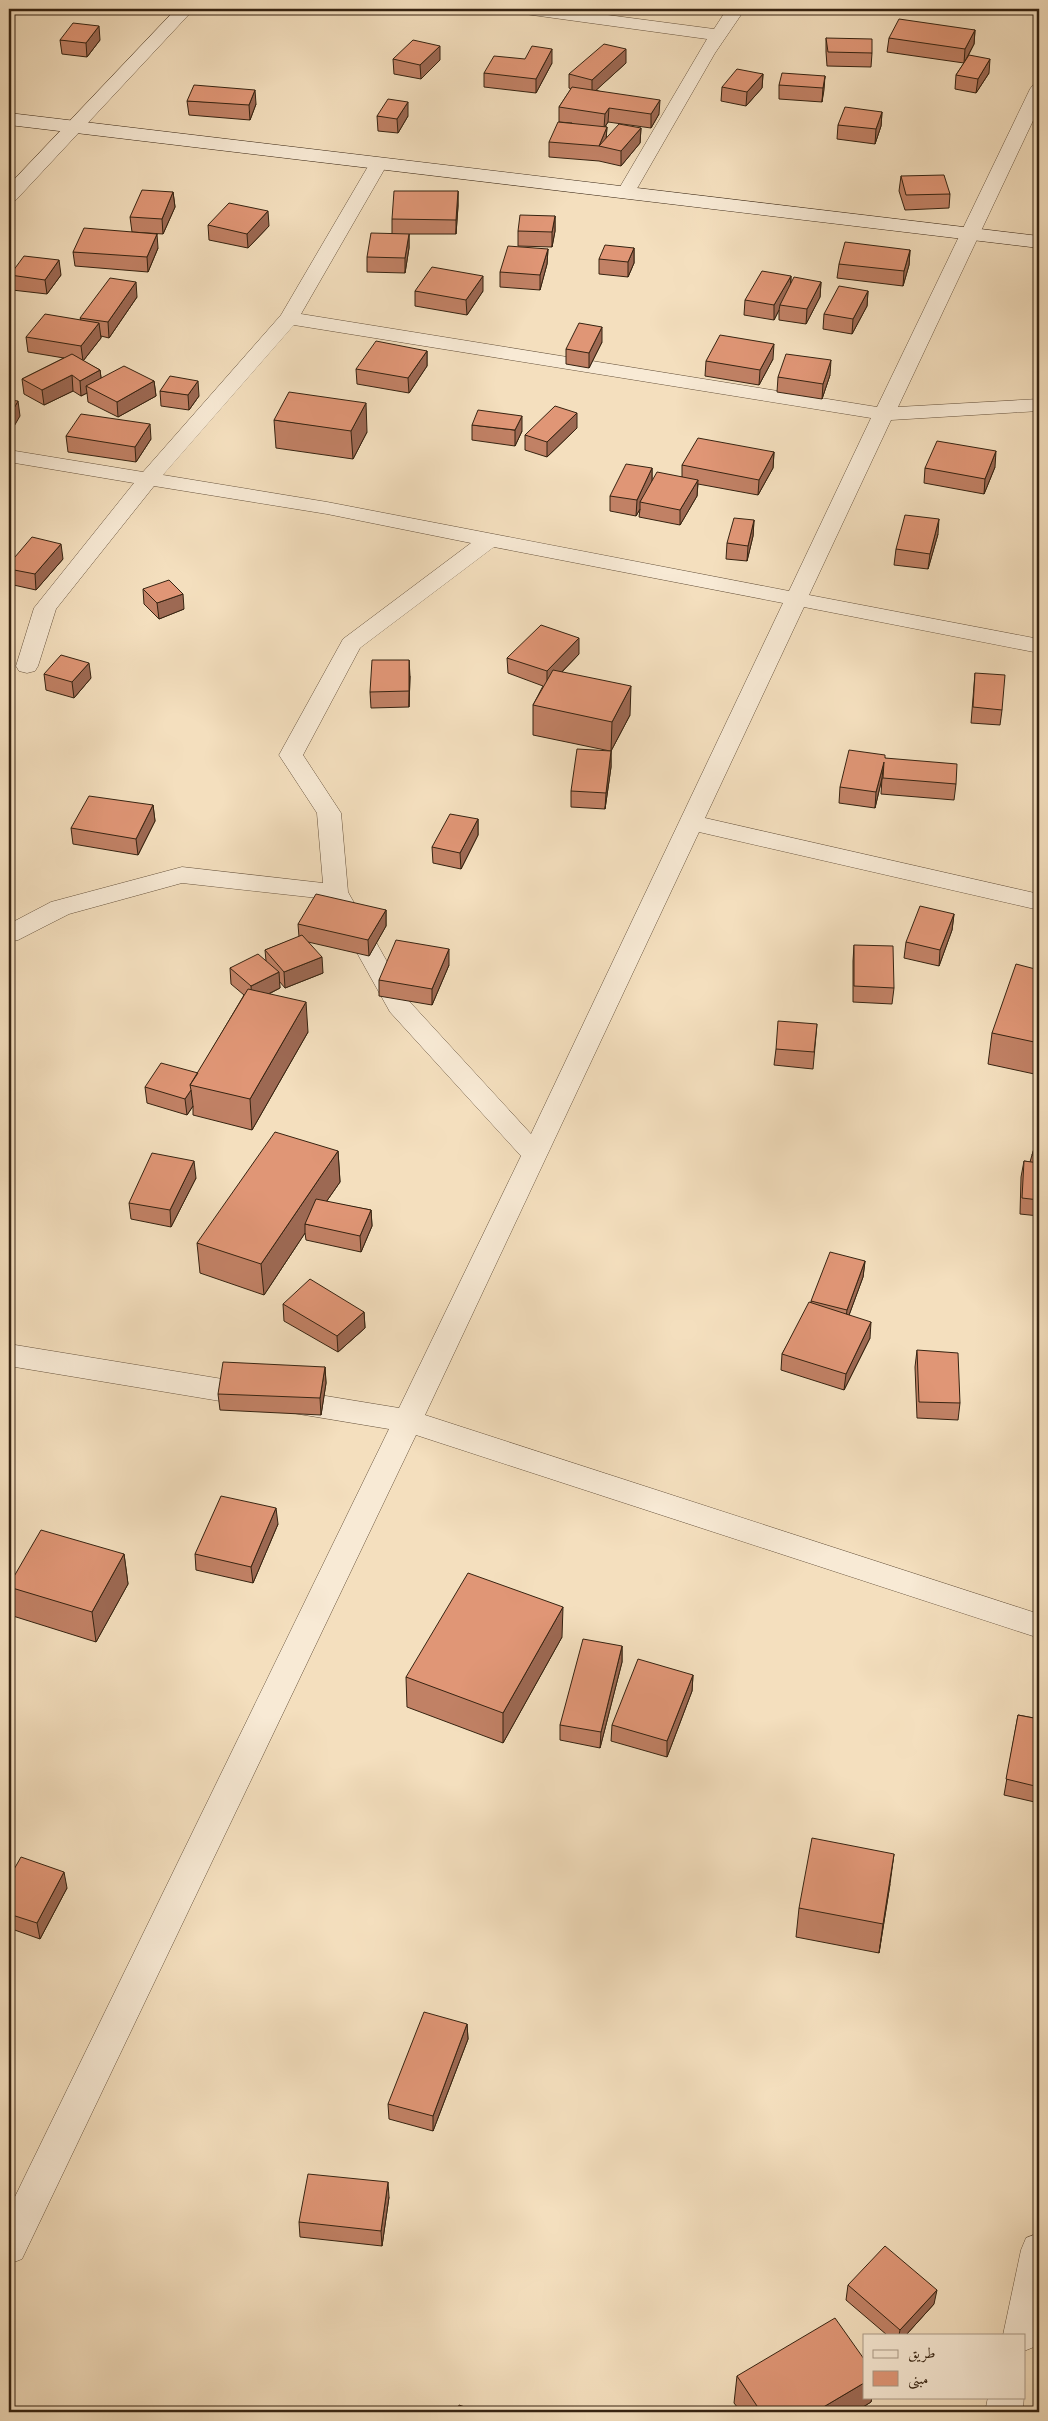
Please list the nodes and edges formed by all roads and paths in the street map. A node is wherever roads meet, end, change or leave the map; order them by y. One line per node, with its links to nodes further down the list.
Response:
1 (185, 9): 7 (street)
2 (525, 9): 4 (street)
3 (736, 9): 4 (street)
4 (719, 35): 9 (street)
5 (1039, 89): 11 (street)
6 (9, 118): 7 (street)
7 (75, 126): 8 (street); 10 (street)
8 (378, 163): 9 (street); 13 (street)
9 (626, 192): 11 (street)
10 (9, 196)
11 (970, 234): 12 (street); 15 (street)
12 (1039, 242)
13 (289, 318): 15 (street); 17 (street)
14 (1039, 406): 15 (street)
15 (883, 414): 19 (street)
16 (9, 456): 17 (street)
17 (148, 479): 18 (street); 21 (street)
18 (490, 539): 19 (street); 23 (street)
19 (796, 598): 20 (street); 22 (street)
20 (1039, 646)
21 (27, 666)
22 (690, 822): 24 (street); 26 (street)
23 (336, 892): 25 (street); 26 (street)
24 (1039, 902)
25 (9, 934)
26 (535, 1155): 28 (street)
27 (9, 1355): 28 (street)
28 (409, 1421): 29 (street); 30 (street)
29 (1039, 1626)
30 (9, 2247)
31 (1039, 2250): 32 (street)
32 (1021, 2334)
33 (1007, 2398): 34 (street)
34 (1004, 2412)

